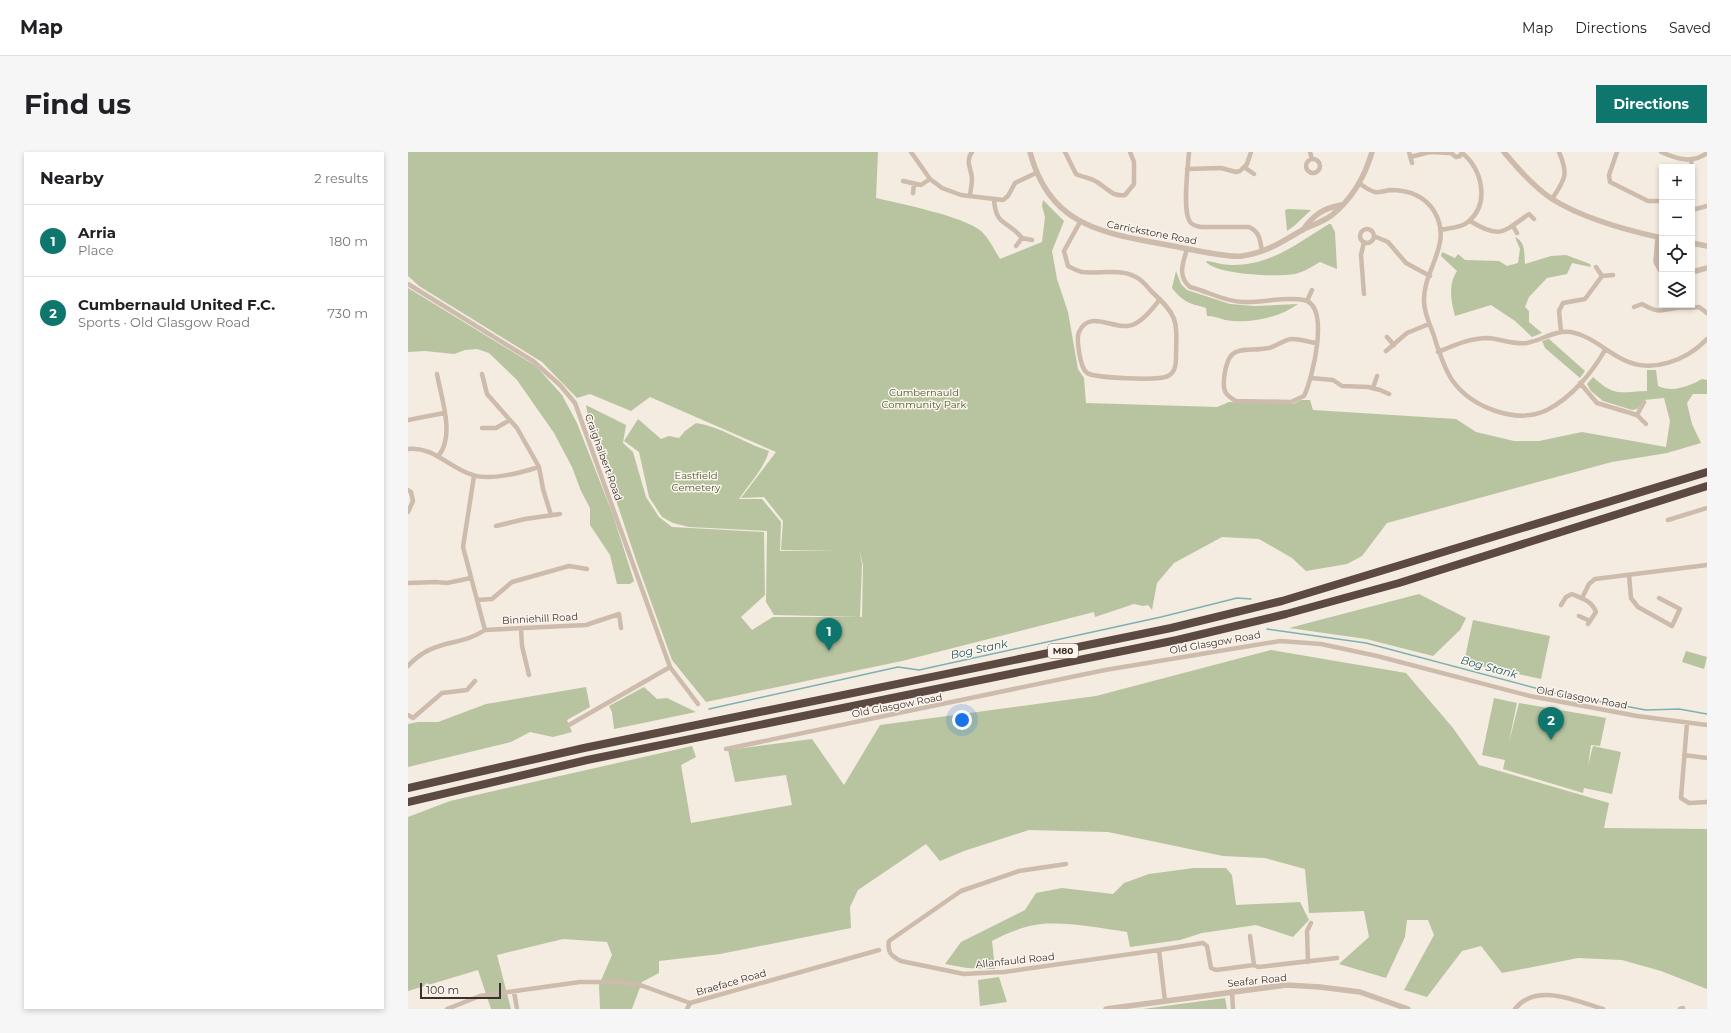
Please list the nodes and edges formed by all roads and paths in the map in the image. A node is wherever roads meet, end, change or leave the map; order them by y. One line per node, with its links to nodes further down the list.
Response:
1 (911, 152): 26 (street)
2 (972, 152): 31 (street)
3 (1030, 152): 24 (street, Carrickstone Road)
4 (1065, 152): 5 (street)
5 (1130, 152)
6 (1189, 152): 23 (street)
7 (1251, 152): 22 (street)
8 (1310, 152): 18 (street)
9 (1372, 152): 28 (street, Carrickstone Road)
10 (1450, 152): 15 (street); 17 (street)
11 (1504, 152): 32 (street)
12 (1560, 152): 32 (street)
13 (1617, 152): 34 (street)
14 (1661, 152): 19 (street)
15 (1462, 153): 39 (street)
16 (1707, 153): 19 (street)
17 (1409, 154): 20 (street)
18 (1312, 159)
19 (1691, 160): 21 (street)
20 (1412, 163)
21 (1692, 164)
22 (1244, 167): 23 (street); 25 (street)
23 (1187, 169): 55 (street)
24 (1036, 173): 33 (street); 40 (street, Carrickstone Road)
25 (1254, 174)
26 (930, 179): 29 (street); 31 (street)
27 (903, 181): 29 (street)
28 (1359, 183): 35 (street, Carrickstone Road); 43 (street)
29 (914, 184): 30 (street)
30 (912, 193)
31 (970, 195): 33 (street)
32 (1552, 199): 46 (street)
33 (994, 200): 47 (street)
34 (1659, 201)
35 (1341, 205): 42 (street, Carrickstone Road); 42 (street, Carrickstone Road)
36 (1707, 206): 37 (street)
37 (1695, 209)
38 (1534, 219): 41 (street)
39 (1470, 221): 41 (street); 43 (street)
40 (1080, 222): 54 (street, Carrickstone Road); 66 (street)
41 (1513, 226): 44 (street)
42 (1304, 230): 55 (street, Carrickstone Road)
43 (1440, 230): 61 (street)
44 (1517, 234)
45 (1374, 236): 49 (street); 49 (street); 61 (street)
46 (1659, 237)
47 (1022, 238): 48 (street); 52 (street)
48 (1032, 240)
49 (1364, 242): 65 (street)
50 (1659, 243): 57 (street)
51 (1695, 244): 53 (street)
52 (1016, 246)
53 (1707, 246)
54 (1187, 249): 55 (street, Carrickstone Road); 67 (street)
55 (1262, 251)
56 (1596, 267): 62 (street)
57 (1659, 268)
58 (1707, 268): 59 (street)
59 (1695, 271)
60 (1613, 275): 62 (street)
61 (1430, 276): 70 (street)
62 (1602, 276): 71 (street)
63 (408, 284): 120 (street, Craighalbert Road)
64 (1312, 290): 67 (street)
65 (1364, 294)
66 (1160, 299): 66 (street)
67 (1307, 301): 73 (street)
68 (1634, 306): 69 (street)
69 (1707, 313)
70 (1429, 324): 75 (street); 78 (street)
71 (1561, 332): 76 (street); 78 (street)
72 (1387, 337): 75 (street)
73 (1317, 343): 82 (street); 82 (street)
74 (1706, 343): 76 (street)
75 (1394, 344): 77 (street)
76 (1605, 350): 83 (street)
77 (1386, 351)
78 (1438, 352): 83 (street)
79 (437, 374): 87 (street)
80 (482, 374): 90 (street)
81 (1377, 376): 84 (street)
82 (1311, 378): 84 (street)
83 (1580, 383): 88 (street)
84 (1373, 388): 85 (street)
85 (1389, 394)
86 (1644, 402): 88 (street)
87 (444, 412): 89 (street); 94 (street)
88 (1637, 414): 91 (street)
89 (408, 420)
90 (510, 420): 92 (street); 95 (street)
91 (1646, 424)
92 (482, 428)
93 (408, 449): 94 (street)
94 (439, 455): 97 (street)
95 (539, 467): 97 (street); 103 (street)
96 (1707, 472): 131 (highway, M80)
97 (474, 476): 109 (street)
98 (1707, 486): 132 (highway, M80)
99 (408, 490): 101 (street)
100 (1707, 508): 104 (street)
101 (408, 512)
102 (560, 514): 103 (street)
103 (551, 515): 105 (street)
104 (1668, 520)
105 (496, 526)
106 (1707, 565): 108 (street)
107 (587, 569): 113 (street)
108 (1629, 575): 111 (street); 112 (street)
109 (471, 578): 110 (street); 113 (street)
110 (408, 583)
111 (1582, 598): 114 (street); 115 (street)
112 (1659, 598)
113 (477, 600): 118 (street)
114 (1561, 605)
115 (1579, 616)
116 (520, 628): 117 (street, Binniehill Road); 118 (street, Binniehill Road); 121 (street)
117 (621, 628)
118 (485, 630): 119 (street, Binniehill Road)
119 (408, 666)
120 (670, 667): 123 (street, Craighalbert Road); 126 (street)
121 (529, 675)
122 (475, 682): 124 (street)
123 (698, 704)
124 (408, 715)
125 (1686, 723): 127 (street, Old Glasgow Road); 128 (street, Old Glasgow Road); 129 (street)
126 (569, 724)
127 (1707, 725)
128 (726, 749)
129 (1684, 755): 130 (street); 133 (street)
130 (1707, 758)
131 (408, 788)
132 (408, 802)
133 (1707, 802)
134 (1066, 864): 138 (street, Allanfauld Road)
135 (1311, 923): 140 (street)
136 (1250, 936): 141 (street)
137 (879, 950): 145 (street, Braeface Road)
138 (1159, 950): 141 (street); 144 (street)
139 (1337, 958): 140 (street)
140 (1308, 962): 141 (street)
141 (1254, 965)
142 (1232, 991): 144 (street, Seafar Road); 150 (street); 151 (street, Seafar Road)
143 (514, 992): 145 (street, Braeface Road); 146 (street, Braeface Road); 147 (street)
144 (1165, 1001): 149 (street, Seafar Road)
145 (690, 1003): 148 (street)
146 (447, 1009)
147 (517, 1009)
148 (687, 1009)
149 (1106, 1009)
150 (1233, 1009)
151 (1408, 1009)
152 (1515, 1009): 153 (street)
153 (1603, 1009)

